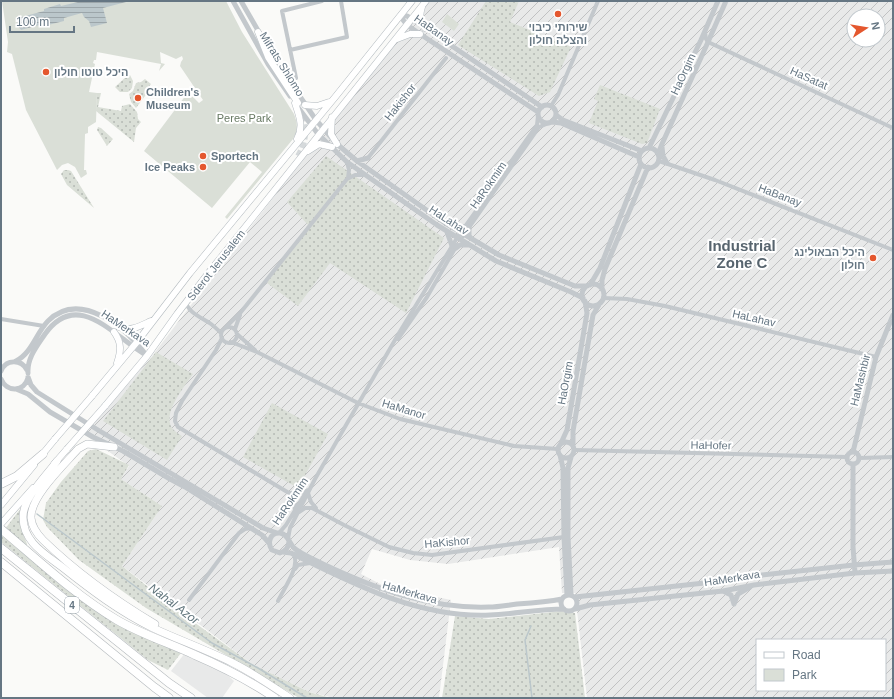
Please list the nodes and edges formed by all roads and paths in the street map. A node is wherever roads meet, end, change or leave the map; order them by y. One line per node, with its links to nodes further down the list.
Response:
1 (233, 1): 25 (street, Mifrats Shlomo)
2 (241, 1): 15 (street, Mifrats Shlomo)
3 (322, 1): 19 (street)
4 (341, 1): 19 (street)
5 (412, 1): 10 (main road, Sderot Jerusalem)
6 (598, 1): 27 (street)
7 (718, 1): 14 (street, HaOrgim)
8 (726, 1): 17 (street, HaOrgim)
9 (424, 3): 11 (main road, Sderot Jerusalem); 13 (main road)
10 (400, 16): 11 (street, HaBanay); 12 (street, HaBanay); 24 (main road, Sderot Jerusalem)
11 (412, 19): 12 (main road, Sderot Jerusalem); 13 (street, HaBanay)
12 (407, 24): 16 (street, HaBanay); 18 (main road, Sderot Jerusalem)
13 (425, 28): 28 (street, HaBanay)
14 (705, 31): 17 (street); 40 (street, HaOrgim)
15 (258, 32): 25 (main road); 26 (street, Mifrats Shlomo)
16 (420, 34): 18 (main road); 20 (street, HaBanay)
17 (709, 40): 36 (street, HaSatat); 38 (street, HaOrgim)
18 (392, 42): 31 (main road, Sderot Jerusalem)
19 (290, 50): 23 (street)
20 (444, 50): 21 (street, HaBanay); 22 (street)
21 (454, 57): 22 (street); 29 (street, HaBanay)
22 (446, 58): 45 (street, Hakishor)
23 (296, 78)
24 (336, 96): 26 (main road); 32 (main road, Sderot Jerusalem)
25 (296, 103): 34 (street, Mifrats Shlomo); 41 (main road)
26 (305, 105): 32 (street, Mifrats Shlomo)
27 (551, 106): 28 (street); 30 (street)
28 (542, 107): 29 (street)
29 (538, 114): 33 (street); 56 (street, HaRokmim)
30 (556, 115): 33 (street); 42 (street)
31 (332, 117): 35 (main road, Sderot Jerusalem); 39 (main road)
32 (316, 120): 34 (main road, Sderot Jerusalem); 35 (street, Mifrats Shlomo)
33 (550, 123): 44 (street); 56 (street, HaRokmim)
34 (311, 125): 37 (street, Mifrats Shlomo); 41 (main road, Sderot Jerusalem)
35 (323, 128): 37 (main road, Sderot Jerusalem); 39 (street, HaLahav)
36 (893, 128)
37 (318, 134): 39 (street, HaLahav); 46 (main road, Sderot Jerusalem)
38 (662, 144): 43 (street, HaOrgim); 50 (street)
39 (334, 146): 46 (main road); 47 (street, HaLahav); 49 (street, HaLahav)
40 (649, 148): 42 (street); 43 (street)
41 (291, 151): 74 (main road, Sderot Jerusalem)
42 (642, 151): 44 (street)
43 (658, 154): 48 (street)
44 (639, 157): 51 (street)
45 (368, 158): 47 (street); 53 (street)
46 (298, 159): 67 (main road, Sderot Jerusalem)
47 (356, 161): 53 (street, HaLahav)
48 (659, 161): 50 (street, HaBanay); 52 (street)
49 (347, 162): 54 (street, HaLahav); 55 (street)
50 (667, 163): 62 (street, HaBanay)
51 (641, 164): 52 (street); 63 (street)
52 (648, 167): 64 (street)
53 (369, 170): 57 (street, HaLahav)
54 (365, 175): 55 (street); 57 (street, HaLahav)
55 (347, 179): 70 (street)
56 (467, 226): 57 (street); 58 (street, HaRokmim); 59 (street)
57 (448, 229): 58 (street, HaLahav); 61 (street)
58 (461, 236): 59 (street, HaLahav); 60 (street, HaLahav); 61 (street, HaRokmim)
59 (471, 239): 63 (street, HaLahav)
60 (469, 245): 61 (street); 66 (street, HaLahav)
61 (454, 247): 96 (street, HaRokmim)
62 (893, 250)
63 (588, 286): 64 (street); 66 (street)
64 (602, 289): 65 (street)
65 (603, 298): 68 (street); 88 (street, HaLahav)
66 (584, 300): 68 (street); 97 (street, HaOrgim)
67 (186, 302): 69 (street); 71 (main road, Sderot Jerusalem)
68 (600, 303): 98 (street, HaOrgim)
69 (190, 310): 71 (street); 75 (street)
70 (241, 312): 77 (street); 79 (street)
71 (177, 314): 87 (main road, Sderot Jerusalem)
72 (893, 315): 88 (street, HaMashbir)
73 (1, 319): 76 (street)
74 (153, 320): 78 (main road); 84 (main road, Sderot Jerusalem)
75 (213, 325): 77 (street); 80 (street)
76 (44, 326): 78 (street, HaMerkava); 89 (street, HaMerkava)
77 (225, 328): 79 (street); 80 (street)
78 (117, 330): 84 (street, HaMerkava); 91 (main road); 93 (street, HaMerkava)
79 (236, 332): 83 (street); 86 (street, HaManor)
80 (221, 333): 81 (street)
81 (222, 338): 82 (street); 85 (street)
82 (226, 342): 83 (street); 85 (street)
83 (231, 342): 86 (street, HaManor)
84 (135, 344): 87 (street, HaMerkava); 91 (main road, Sderot Jerusalem)
85 (216, 350): 112 (street)
86 (256, 352): 96 (street, HaManor)
87 (148, 356): 108 (main road, Sderot Jerusalem, bridge)
88 (876, 357): 102 (street, HaMashbir)
89 (16, 361): 90 (street); 93 (street)
90 (4, 362): 92 (street)
91 (116, 366): 103 (main road, Sderot Jerusalem, bridge)
92 (1, 371)
93 (28, 375): 95 (street); 121 (street)
94 (1, 379): 95 (street)
95 (16, 389): 99 (street)
96 (358, 403): 101 (street, HaManor); 111 (street, HaRokmim)
97 (561, 443): 98 (street); 101 (street)
98 (573, 444): 100 (street)
99 (114, 447): 116 (street); 143 (highway)
100 (575, 450): 104 (street); 105 (street, HaHofer)
101 (559, 452): 104 (street); 122 (street)
102 (853, 452): 105 (street); 107 (street)
103 (43, 454): 110 (highway); 113 (main road, Sderot Jerusalem)
104 (571, 457): 137 (street)
105 (847, 457): 109 (street)
106 (893, 457): 107 (street)
107 (859, 458): 109 (street)
108 (57, 461): 117 (main road, Sderot Jerusalem); 143 (highway)
109 (853, 465): 131 (street)
110 (1, 484)
111 (308, 492): 112 (street); 114 (street, HaKishor); 115 (street, HaRokmim)
112 (289, 493): 115 (street)
113 (1, 505)
114 (318, 510): 115 (street); 122 (street, HaKishor)
115 (297, 511): 121 (street, HaRokmim); 123 (street, HaRokmim)
116 (237, 519): 118 (street); 120 (street)
117 (1, 524)
118 (252, 529): 120 (street); 124 (street)
119 (1, 530): 146 (highway)
120 (239, 533): 139 (street)
121 (278, 533): 123 (street); 124 (street)
122 (564, 537): 137 (street)
123 (288, 540): 126 (street); 138 (street, HaMerkava)
124 (269, 544): 126 (street)
125 (1, 548): 145 (highway, 4)
126 (283, 552): 127 (street, HaMerkava)
127 (294, 555): 130 (street, HaMerkava); 132 (street)
128 (1, 562): 144 (highway, 4)
129 (893, 562): 131 (street, HaMerkava)
130 (310, 563): 132 (street); 141 (street, HaMerkava)
131 (854, 565): 134 (street); 137 (street, HaMerkava)
132 (294, 569): 140 (street)
133 (893, 571): 134 (street, HaMerkava)
134 (855, 573): 135 (street, HaMerkava)
135 (754, 585): 136 (street, HaMerkava); 136 (street)
136 (723, 591): 142 (street, HaMerkava)
137 (571, 595): 138 (street); 142 (street)
138 (562, 599): 141 (street)
139 (189, 600)
140 (278, 601)
141 (564, 609): 142 (street)
142 (575, 609)
143 (183, 640): 147 (highway)
144 (169, 698)
145 (191, 698)
146 (275, 698)
147 (290, 698)

